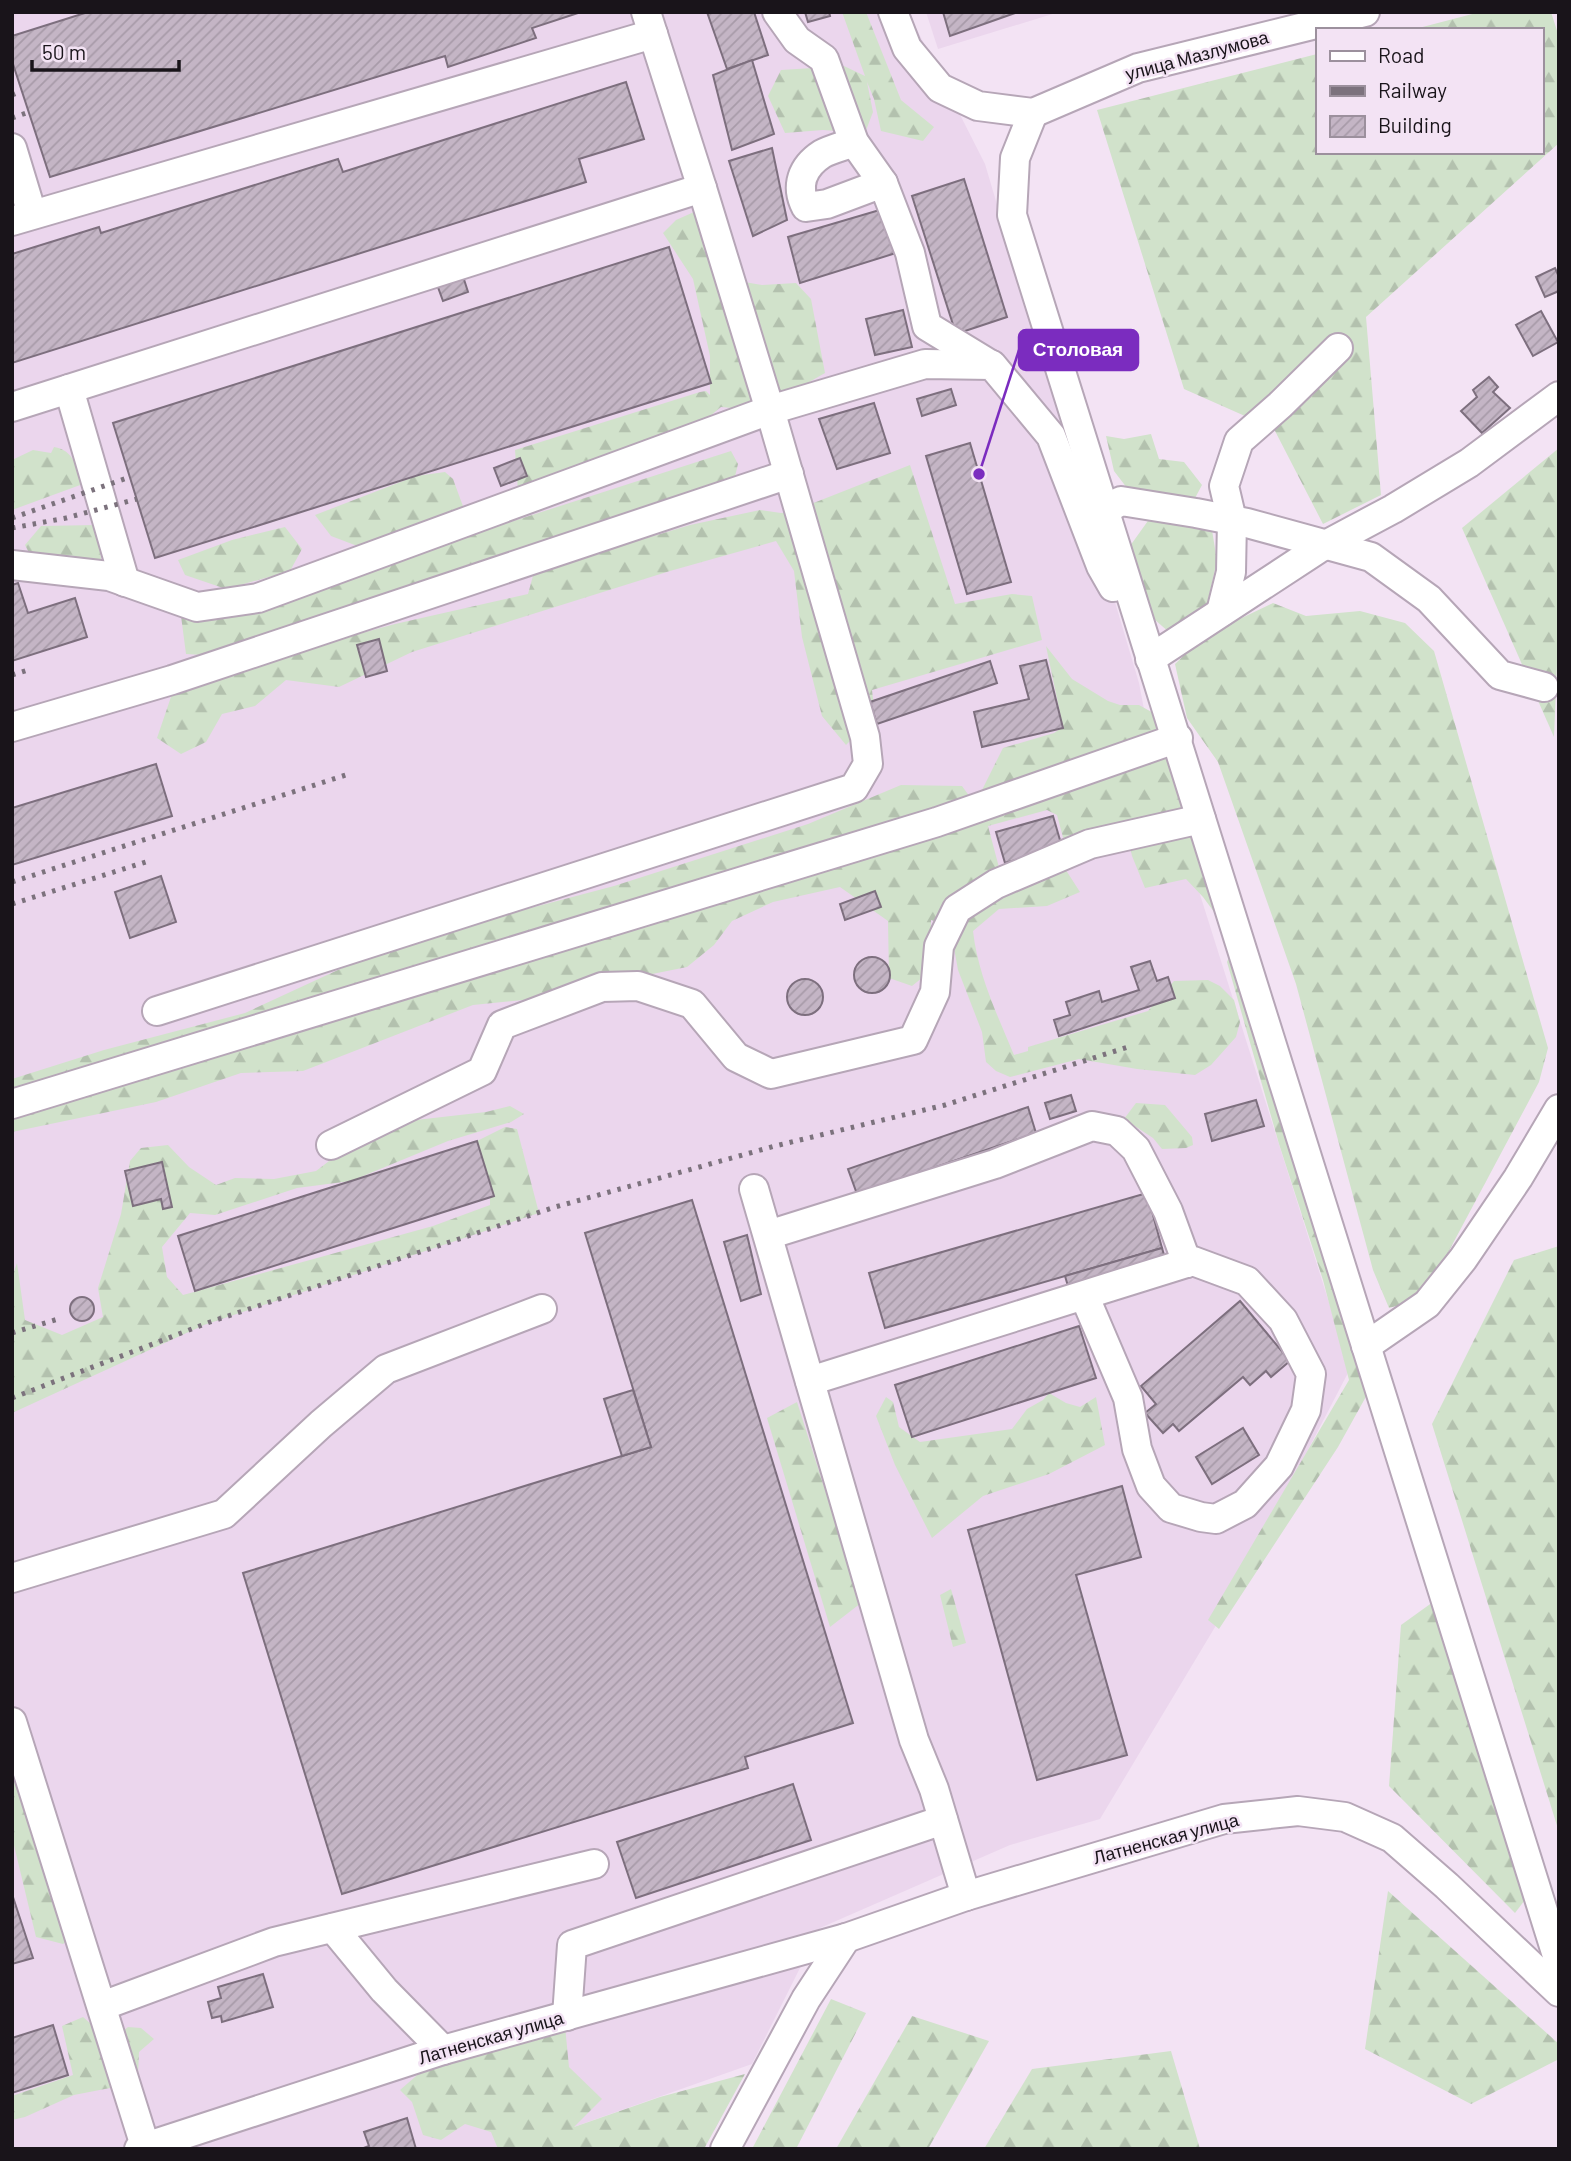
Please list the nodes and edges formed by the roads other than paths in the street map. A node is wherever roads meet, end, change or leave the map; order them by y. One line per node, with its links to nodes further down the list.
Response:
1 (777, 12): 6 (street)
2 (893, 12): 5 (street)
3 (1364, 12): 5 (street, улица Мазлумова)
4 (650, 23): 9 (street); 10 (street)
5 (1033, 113): 18 (street)
6 (854, 142): 8 (street); 8 (street)
7 (12, 148): 10 (street)
8 (883, 183): 12 (street)
9 (702, 188): 13 (street); 16 (street)
10 (22, 218)
11 (1338, 348): 19 (street)
12 (992, 365): 16 (street); 24 (street)
13 (69, 389): 15 (street); 22 (street)
14 (1559, 396): 20 (street)
15 (12, 407)
16 (770, 411): 17 (street); 22 (street)
17 (789, 474): 26 (street); 29 (street)
18 (1103, 510): 19 (street); 24 (street)
19 (1232, 520): 20 (street); 23 (street)
20 (1327, 544): 23 (street); 25 (street)
21 (12, 565): 22 (street)
22 (125, 582)
23 (1221, 612): 24 (street)
24 (1148, 654): 27 (street)
25 (1544, 687)
26 (12, 727)
27 (1178, 738): 28 (street); 30 (street)
28 (1201, 819): 32 (street); 38 (street)
29 (157, 1012)
30 (12, 1104)
31 (1559, 1109): 38 (street)
32 (331, 1145)
33 (754, 1189): 34 (street)
34 (768, 1235): 35 (street); 39 (street)
35 (1186, 1263): 36 (street); 36 (street)
36 (1084, 1295): 39 (street)
37 (542, 1309): 40 (street)
38 (1367, 1346): 47 (street)
39 (810, 1381): 42 (street)
40 (12, 1578)
41 (12, 1722): 49 (street)
42 (943, 1820): 44 (street); 50 (street)
43 (594, 1864): 45 (street)
44 (966, 1896): 46 (street, Латненская улица); 48 (street, Латненская улица)
45 (333, 1928): 49 (street); 51 (street)
46 (846, 1938): 50 (street, Латненская улица); 53 (street)
47 (1559, 1962)
48 (1559, 1992)
49 (102, 2006): 52 (street)
50 (567, 2016): 51 (street, Латненская улица)
51 (443, 2050): 52 (street, Латненская улица)
52 (144, 2148)
53 (725, 2149)

